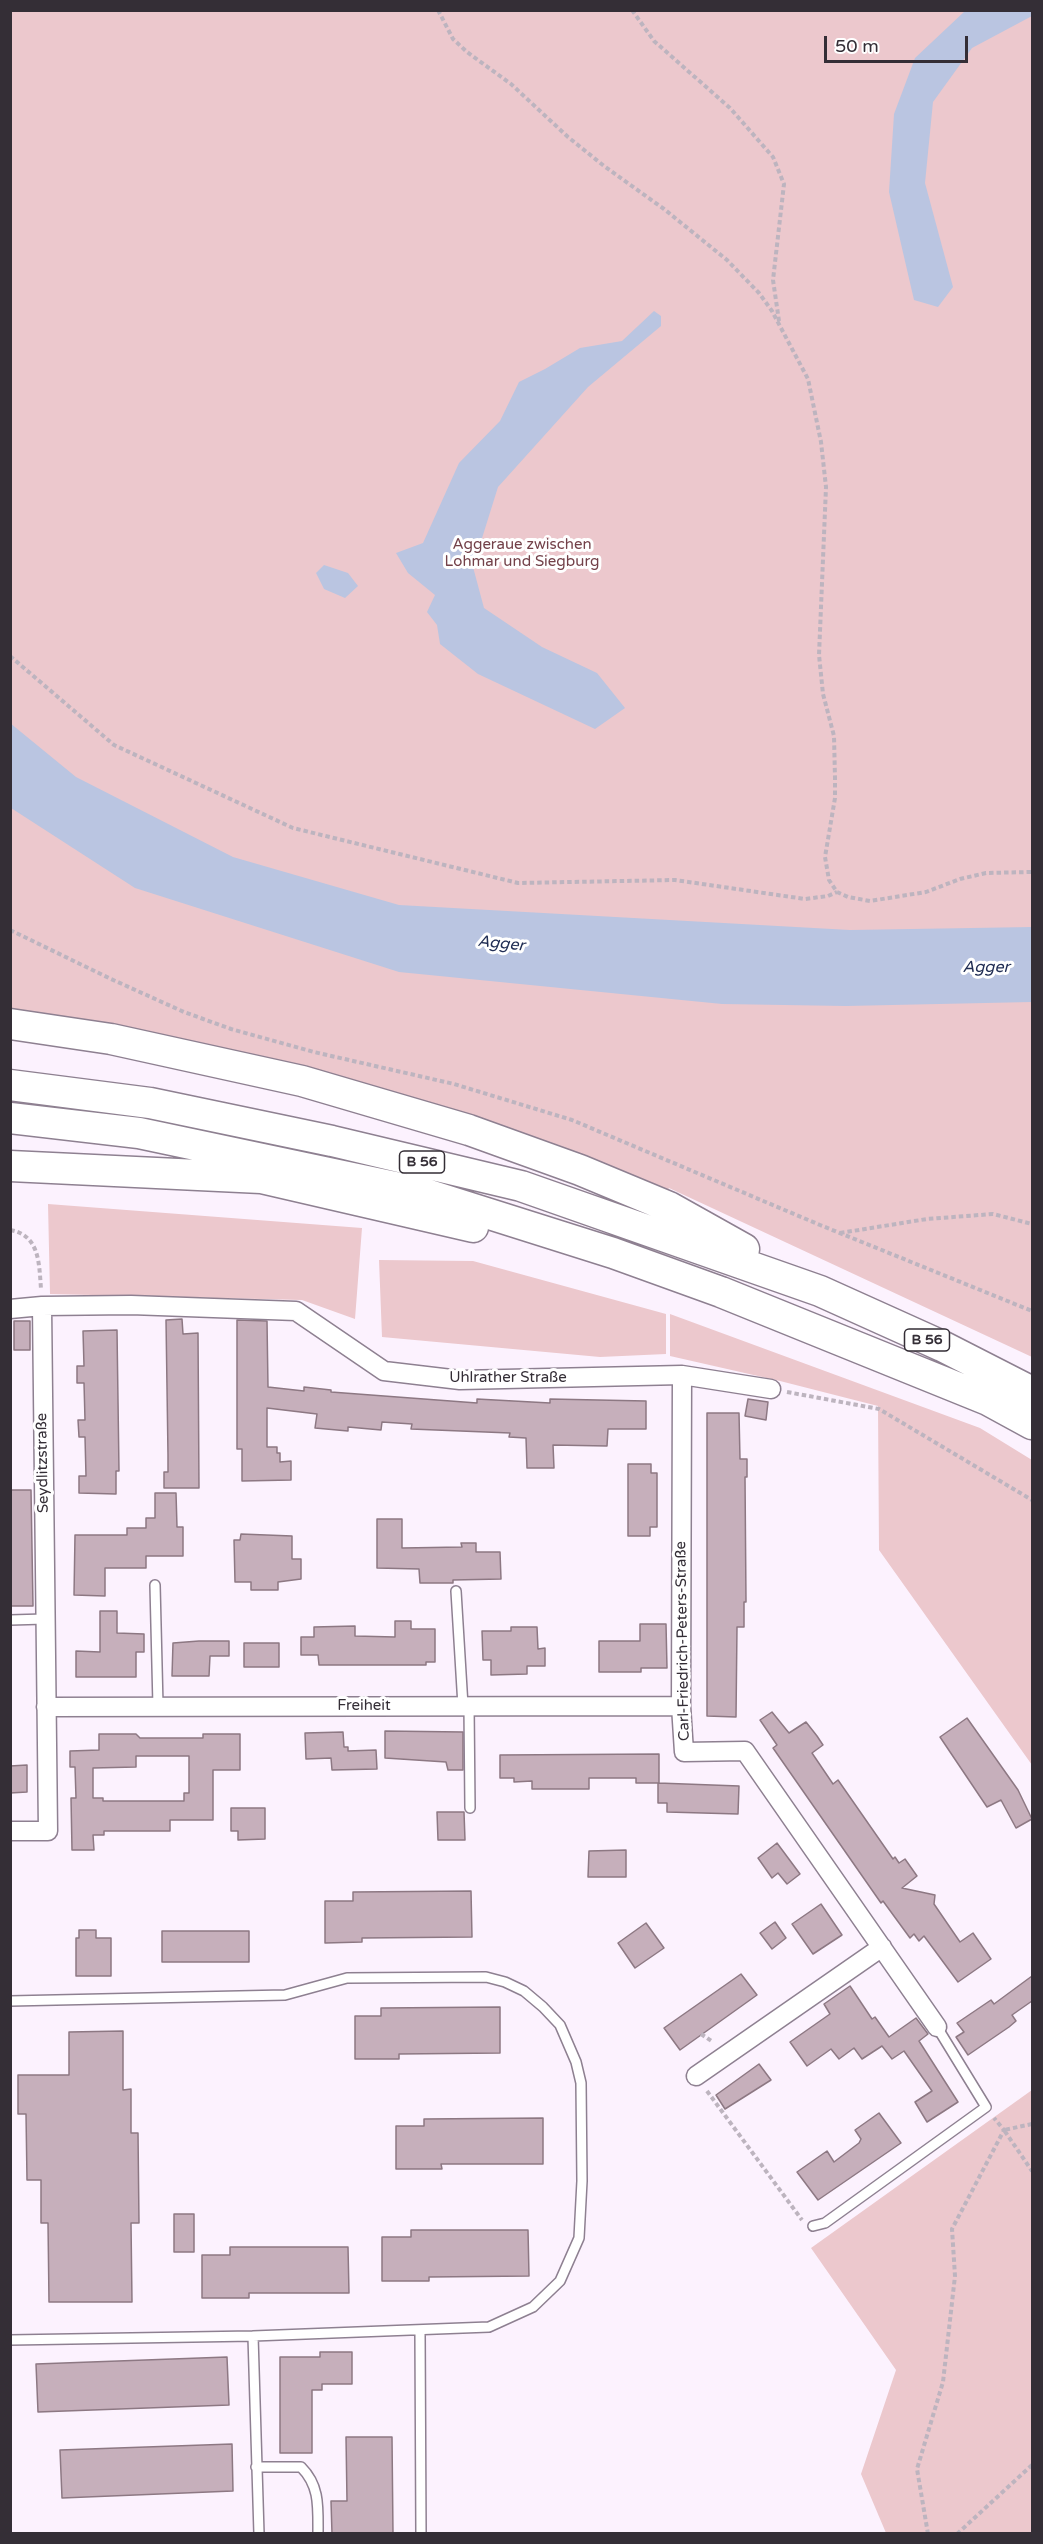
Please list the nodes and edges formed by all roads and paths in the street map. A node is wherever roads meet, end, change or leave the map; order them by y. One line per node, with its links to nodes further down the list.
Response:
1 (438, 10): 3 (path)
2 (632, 10): 3 (path)
3 (783, 330): 6 (path)
4 (10, 656): 6 (path)
5 (1032, 872): 6 (path)
6 (837, 892)
7 (10, 930): 14 (path)
8 (10, 1024): 16 (highway)
9 (10, 1085): 16 (highway, B 56)
10 (10, 1118): 15 (highway, B 56)
11 (10, 1166): 15 (highway)
12 (1032, 1224): 14 (path)
13 (10, 1230): 17 (path)
14 (840, 1233): 19 (path)
15 (612, 1253): 23 (highway, B 56)
16 (820, 1292): 22 (highway, B 56)
17 (41, 1298): 18 (street, Uhlrather Straße); 20 (street, Uhlrather Straße); 27 (street, Seydlitzstraße)
18 (10, 1309)
19 (1032, 1311)
20 (682, 1376): 21 (street, Uhlrather Straße); 31 (street, Carl-Friedrich-Peters-Straße)
21 (771, 1389): 24 (path)
22 (1032, 1392)
23 (1032, 1424)
24 (1032, 1500)
25 (155, 1585): 29 (lane)
26 (456, 1591): 30 (lane)
27 (45, 1619): 28 (lane); 32 (street, Seydlitzstraße)
28 (10, 1620)
29 (158, 1706): 30 (street, Freiheit); 32 (street, Freiheit)
30 (466, 1706): 31 (street, Freiheit); 33 (lane)
31 (681, 1706): 35 (street, Carl-Friedrich-Peters-Straße)
32 (46, 1707): 34 (street, Seydlitzstraße)
33 (470, 1808)
34 (10, 1832)
35 (882, 1947): 37 (street, Carl-Friedrich-Peters-Straße); 38 (street)
36 (10, 2001): 43 (lane)
37 (937, 2027): 42 (lane, Carl-Friedrich-Peters-Straße)
38 (696, 2076): 42 (path)
39 (1032, 2124): 40 (path)
40 (1004, 2130): 41 (path); 51 (path)
41 (1032, 2171)
42 (813, 2226)
43 (420, 2331): 44 (lane); 50 (lane)
44 (252, 2336): 45 (lane); 47 (lane)
45 (10, 2340)
46 (1032, 2465): 52 (path)
47 (256, 2467): 48 (lane); 49 (lane)
48 (258, 2534)
49 (318, 2534)
50 (421, 2534)
51 (928, 2534)
52 (957, 2534)

